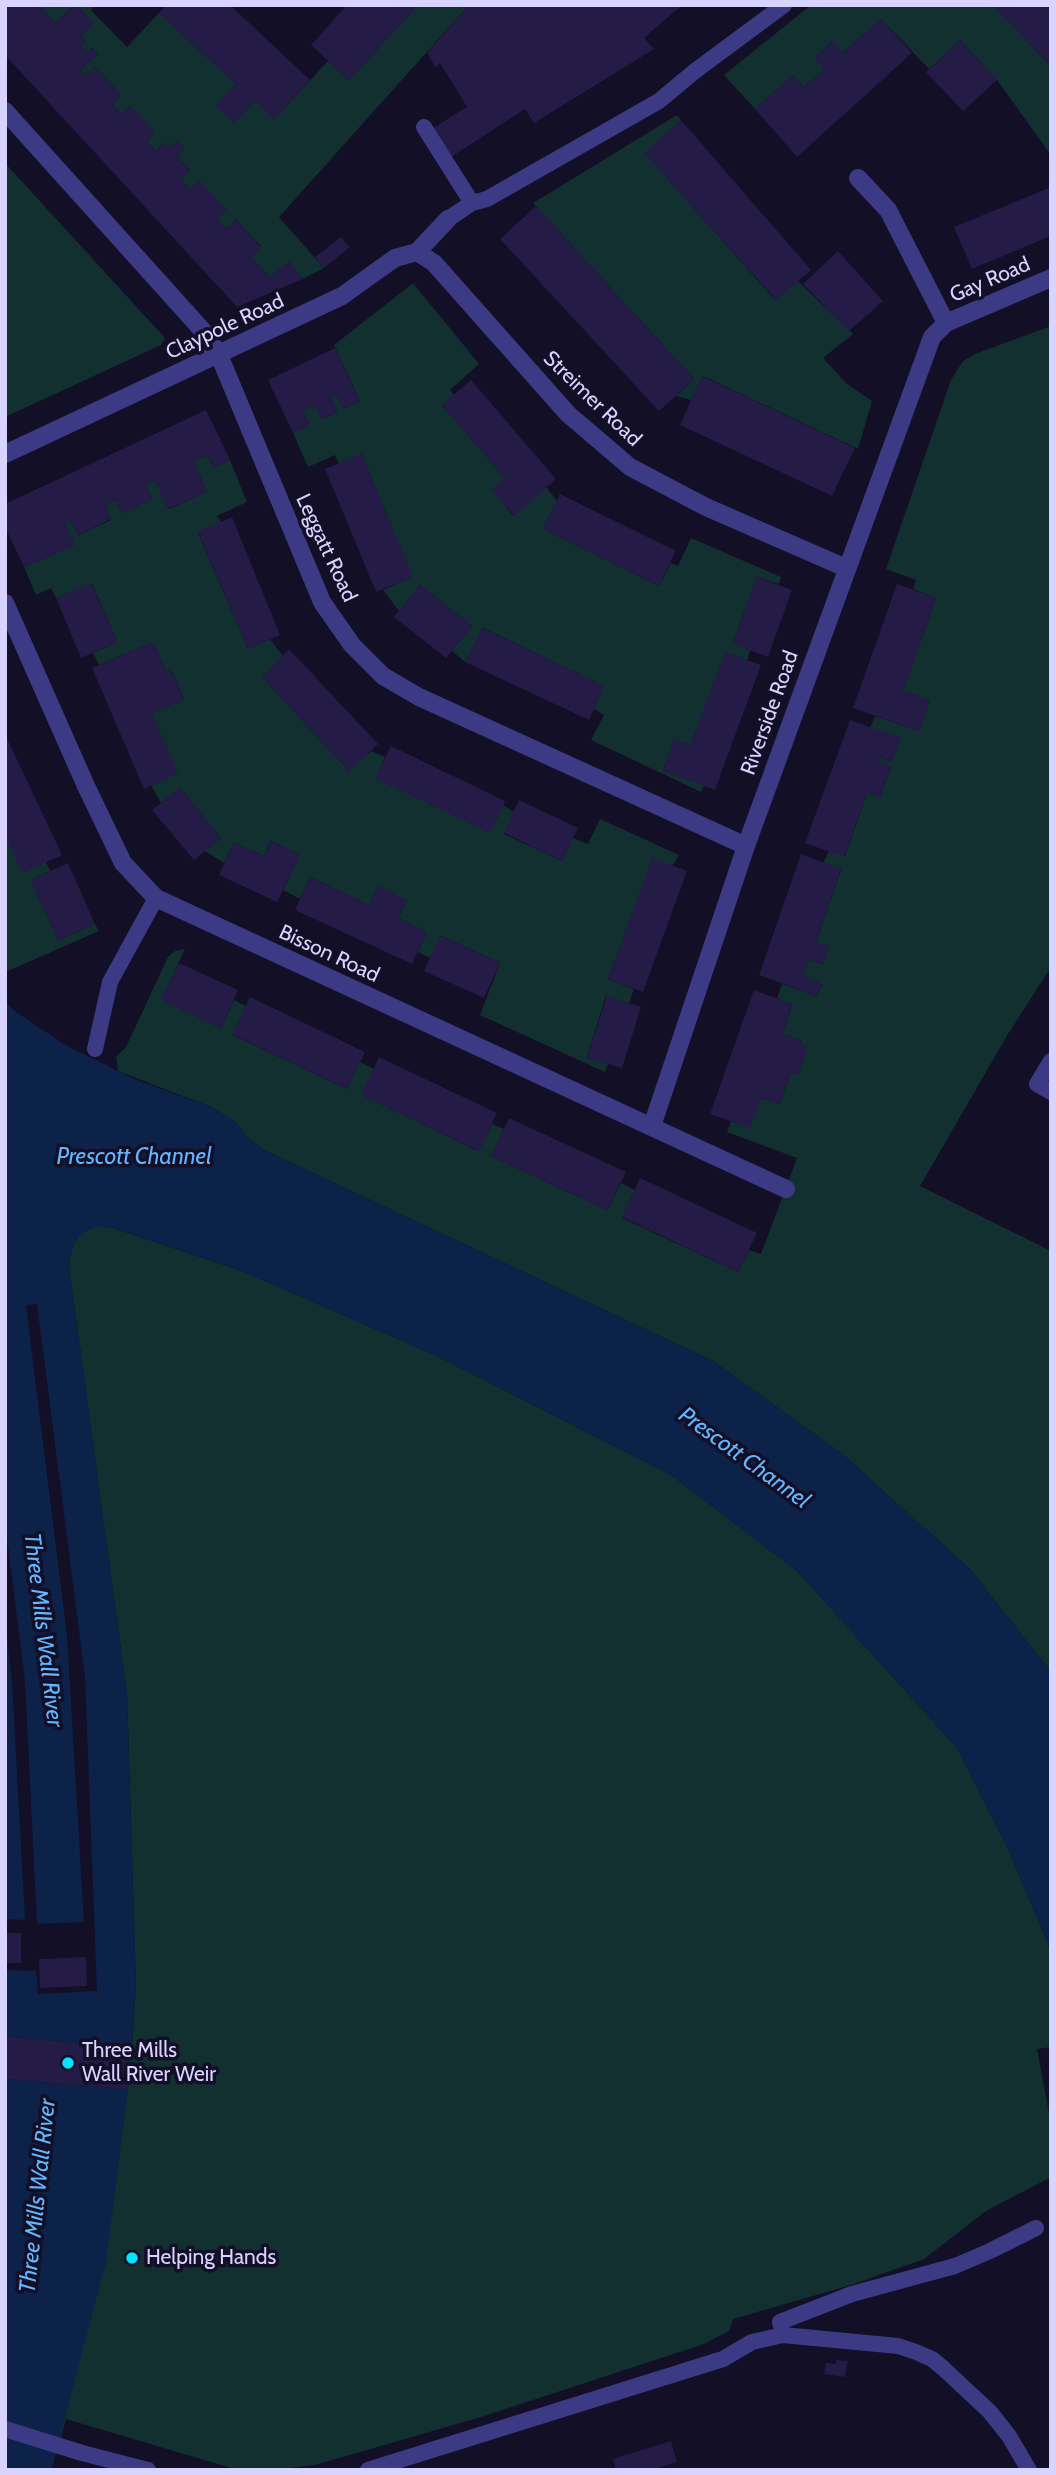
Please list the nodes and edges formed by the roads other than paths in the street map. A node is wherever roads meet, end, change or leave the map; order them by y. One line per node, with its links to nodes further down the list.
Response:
1 (784, 5): 5 (lane)
2 (5, 111): 10 (street, Leggatt Road)
3 (424, 127): 5 (lane)
4 (858, 178): 9 (street)
5 (472, 203): 6 (lane)
6 (448, 219): 7 (street, Claypole Road)
7 (417, 252): 10 (street, Claypole Road); 12 (street, Streimer Road)
8 (1051, 278): 9 (street, Gay Road)
9 (946, 323): 12 (street, Riverside Road)
10 (219, 355): 11 (street, Claypole Road); 14 (street, Leggatt Road)
11 (5, 454)
12 (846, 568): 14 (street, Riverside Road)
13 (5, 603): 15 (street, Bisson Road)
14 (746, 846): 19 (street, Riverside Road)
15 (156, 898): 16 (lane); 19 (street, Bisson Road)
16 (95, 1049)
17 (1051, 1061): 18 (lane)
18 (1051, 1092)
19 (652, 1126): 20 (street, Bisson Road)
20 (786, 1189)
21 (1036, 2228): 22 (lane)
22 (783, 2335): 25 (lane); 26 (lane)
23 (5, 2429): 24 (lane)
24 (148, 2470)
25 (368, 2470)
26 (1030, 2470)

